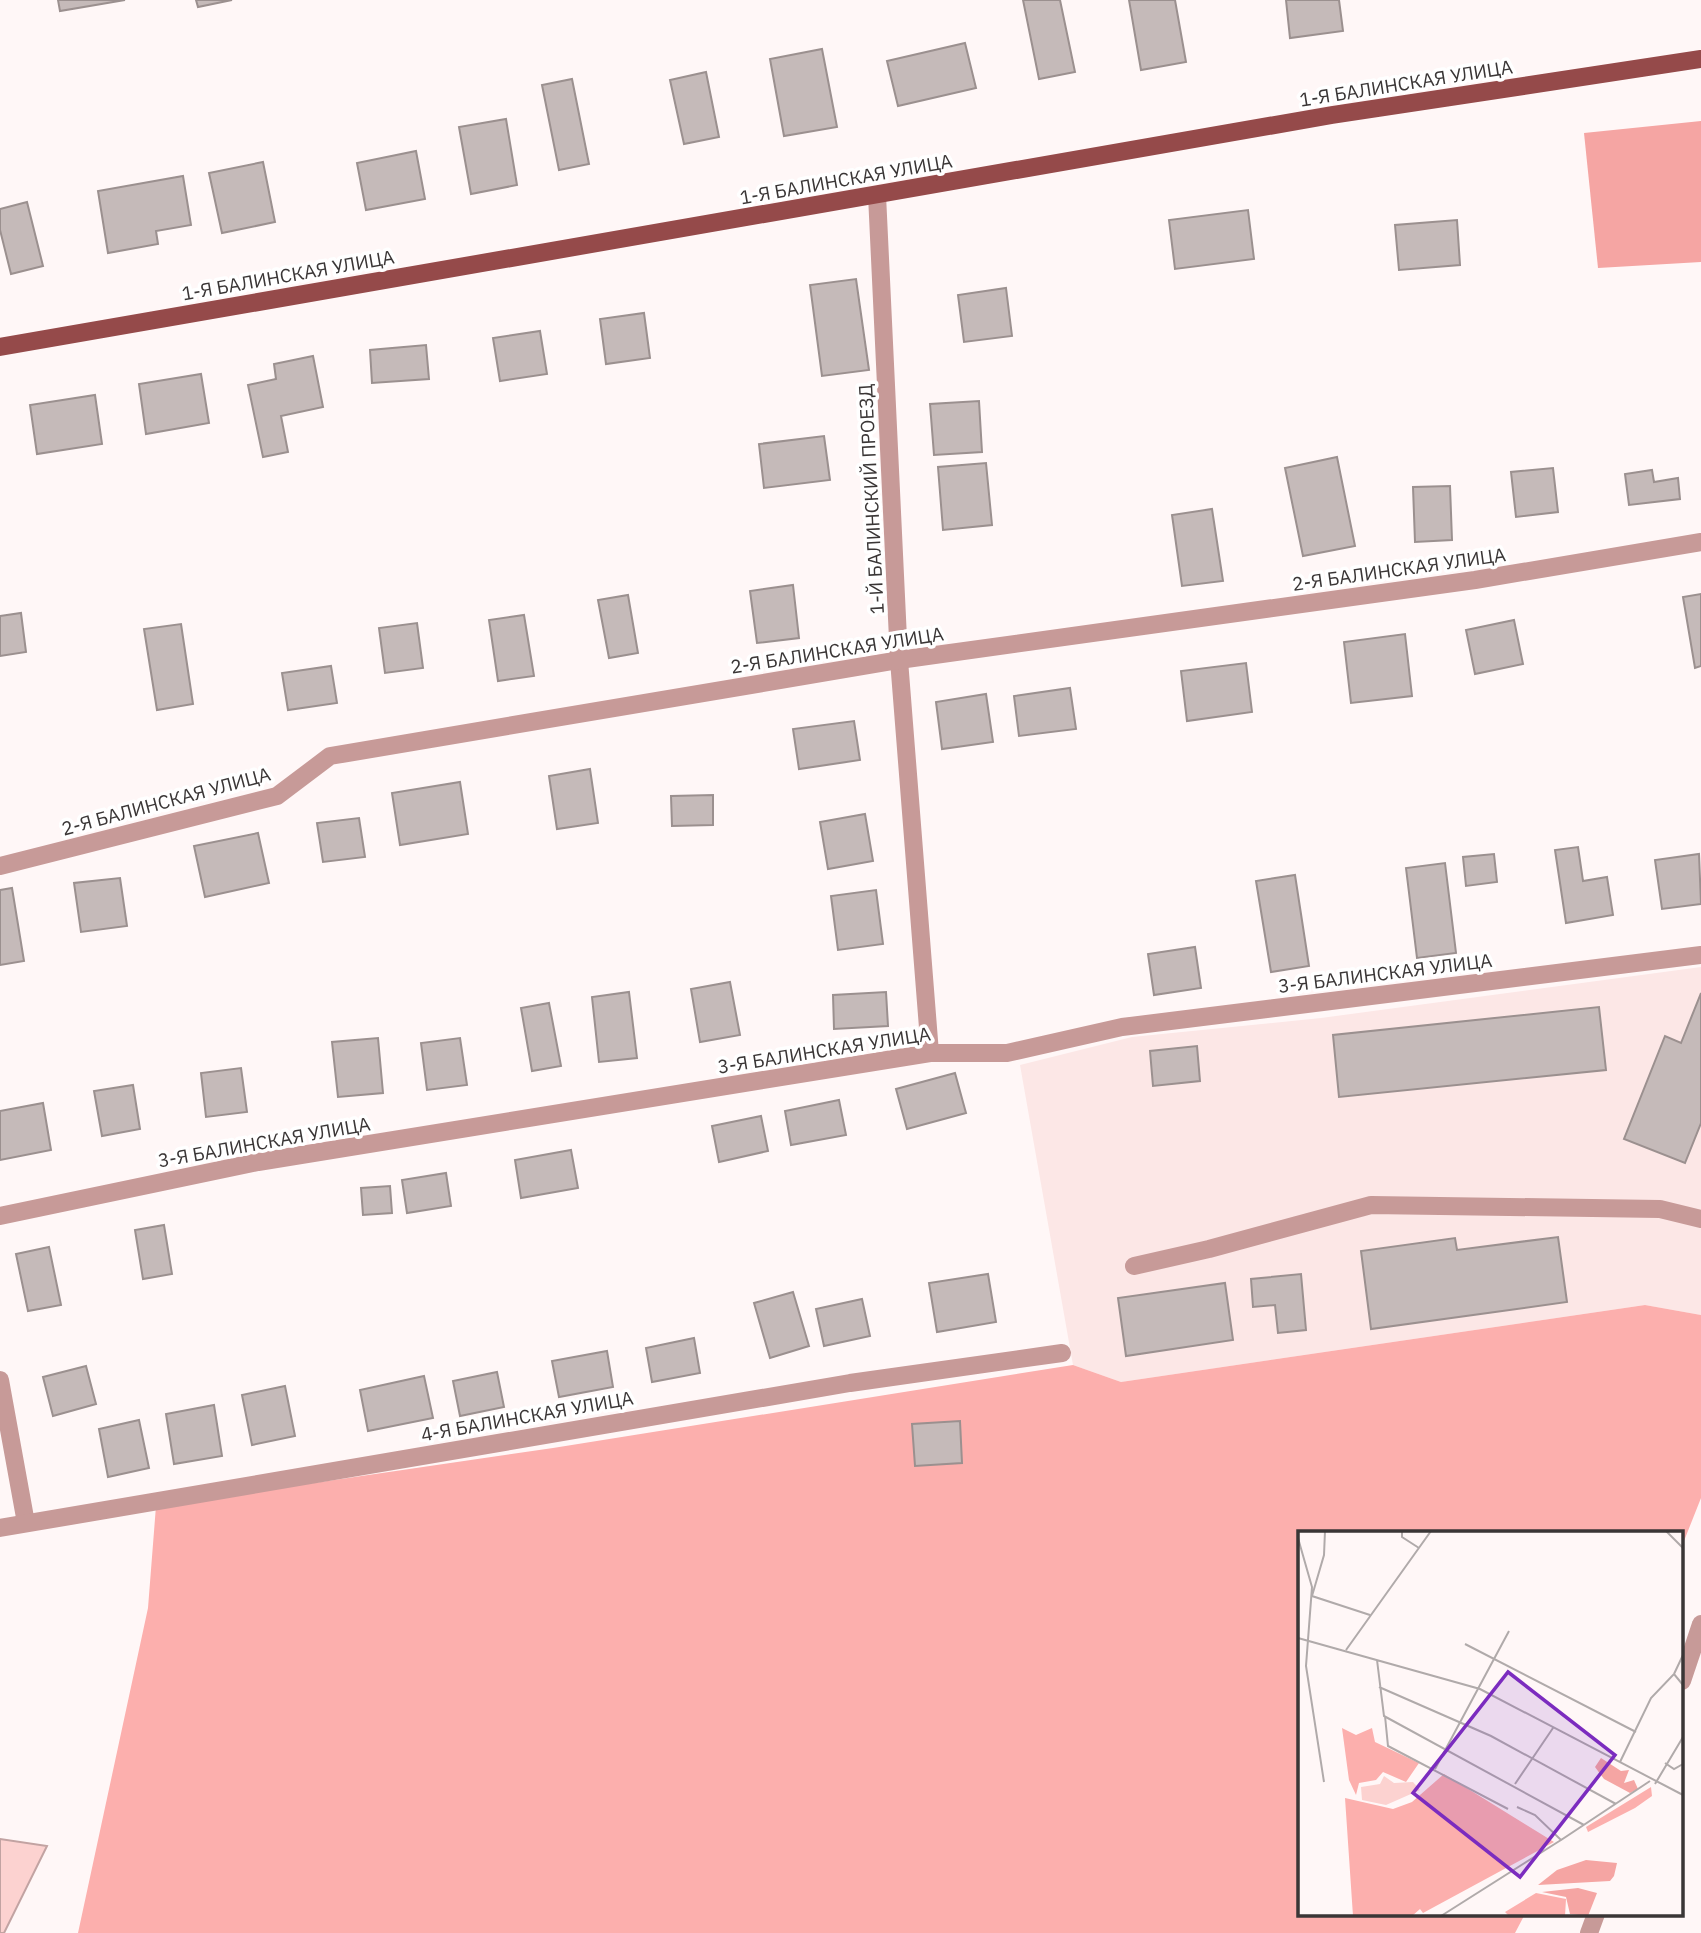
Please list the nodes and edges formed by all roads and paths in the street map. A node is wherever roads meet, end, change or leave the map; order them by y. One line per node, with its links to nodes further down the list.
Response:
1 (1701, 59): 2 (main road, 1-Я БАЛИНСКАЯ УЛИЦА)
2 (877, 195): 3 (main road, 1-Я БАЛИНСКАЯ УЛИЦА); 5 (street, 1-Й БАЛИНСКИЙ ПРОЕЗД)
3 (0, 347)
4 (1701, 541): 5 (street, 2-Я БАЛИНСКАЯ УЛИЦА)
5 (900, 660): 6 (street, 2-Я БАЛИНСКАЯ УЛИЦА); 8 (street, 1-Й БАЛИНСКИЙ ПРОЕЗД)
6 (0, 866)
7 (1701, 955): 8 (street, 3-Я БАЛИНСКАЯ УЛИЦА)
8 (930, 1053): 9 (street, 3-Я БАЛИНСКАЯ УЛИЦА)
9 (0, 1216)
10 (1701, 1219): 11 (street)
11 (1134, 1266)
12 (1062, 1353): 14 (street, 4-Я БАЛИНСКАЯ УЛИЦА)
13 (0, 1380): 14 (street)
14 (26, 1523): 15 (street, 4-Я БАЛИНСКАЯ УЛИЦА)
15 (0, 1528)
16 (1701, 1624): 17 (street)
17 (1684, 1675)
18 (1595, 1916): 19 (street)
19 (1588, 1933)

